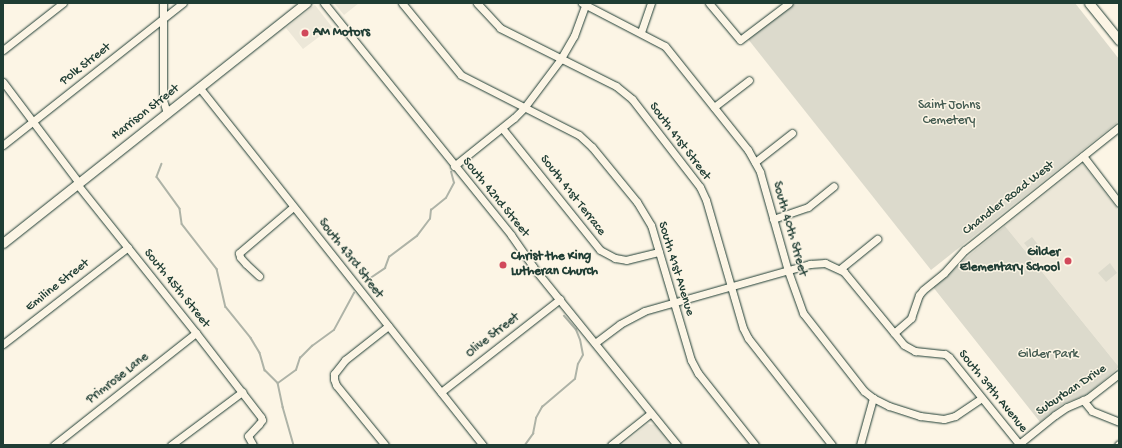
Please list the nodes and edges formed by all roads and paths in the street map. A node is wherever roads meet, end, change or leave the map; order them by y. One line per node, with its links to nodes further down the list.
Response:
1 (63, 3): 16 (street)
2 (163, 3): 13 (street)
3 (183, 3): 13 (street, Polk Street)
4 (306, 3): 20 (main road, Harrison Street)
5 (324, 3): 31 (street, South 42nd Street)
6 (402, 3): 22 (street, South 41st Avenue)
7 (477, 3): 17 (street, South 41st Street)
8 (651, 3): 14 (street)
9 (709, 3): 10 (street)
10 (789, 3)
11 (1090, 3): 15 (main road)
12 (585, 4): 14 (street, South 40th Street); 17 (street)
13 (163, 19): 23 (street); 24 (street, Polk Street)
14 (641, 32): 21 (street, South 40th Street)
15 (1119, 40)
16 (3, 50)
17 (560, 60): 22 (street); 44 (street, South 41st Street)
18 (749, 80): 21 (street)
19 (3, 82): 24 (street, South 45th Street)
20 (199, 87): 23 (main road, Harrison Street); 35 (street, South 43rd Street)
21 (714, 107): 30 (street, South 40th Street)
22 (524, 108): 26 (street); 40 (street, South 41st Avenue)
23 (167, 113): 32 (main road, Harrison Street)
24 (33, 122): 28 (street, Polk Street); 32 (street, South 45th Street)
25 (1119, 127): 29 (street, Chandler Road West)
26 (502, 128): 31 (street); 40 (street, South 41st Terrace)
27 (792, 134): 30 (street)
28 (3, 146)
29 (1083, 156): 34 (street); 49 (street, Chandler Road West)
30 (755, 162): 36 (street, South 40th Street)
31 (454, 166): 45 (street, South 42nd Street)
32 (78, 184): 38 (main road, Harrison Street); 39 (street, South 45th Street)
33 (834, 186): 36 (street)
34 (1119, 202)
35 (294, 207): 43 (street); 47 (street, South 43rd Street)
36 (773, 219): 42 (street, South 40th Street)
37 (877, 239): 41 (street)
38 (3, 243)
39 (128, 247): 48 (street, South 45th Street); 51 (street, Emiline Street)
40 (659, 252): 46 (street, South 41st Avenue)
41 (840, 269): 42 (street); 49 (street, South 39th Avenue)
42 (788, 271): 44 (street); 55 (street, South 40th Street)
43 (259, 276)
44 (731, 287): 46 (street); 69 (street, South 41st Street)
45 (560, 299): 50 (street, South 42nd Street); 54 (street, Olive Street)
46 (674, 303): 50 (street); 68 (street, South 41st Avenue)
47 (388, 326): 54 (street, South 43rd Street); 64 (street)
48 (196, 333): 53 (street, South 45th Street); 61 (street, Primrose Lane)
49 (894, 333): 56 (street, South 39th Avenue)
50 (595, 343): 58 (street, South 42nd Street)
51 (3, 344)
52 (1119, 374): 57 (street, Suburban Drive)
53 (242, 392): 62 (street); 63 (street, South 45th Street)
54 (441, 392): 65 (street, South 43rd Street)
55 (873, 398): 56 (street, South 40th Street); 70 (street)
56 (982, 398): 60 (street, South 39th Avenue)
57 (1083, 400): 59 (street); 60 (street, Suburban Drive)
58 (651, 413): 66 (street); 67 (street, South 42nd Street)
59 (1119, 422)
60 (1019, 444)
61 (54, 445)
62 (171, 445)
63 (253, 445)
64 (385, 445)
65 (483, 445)
66 (611, 445)
67 (677, 445)
68 (755, 445)
69 (832, 445)
70 (860, 445)

